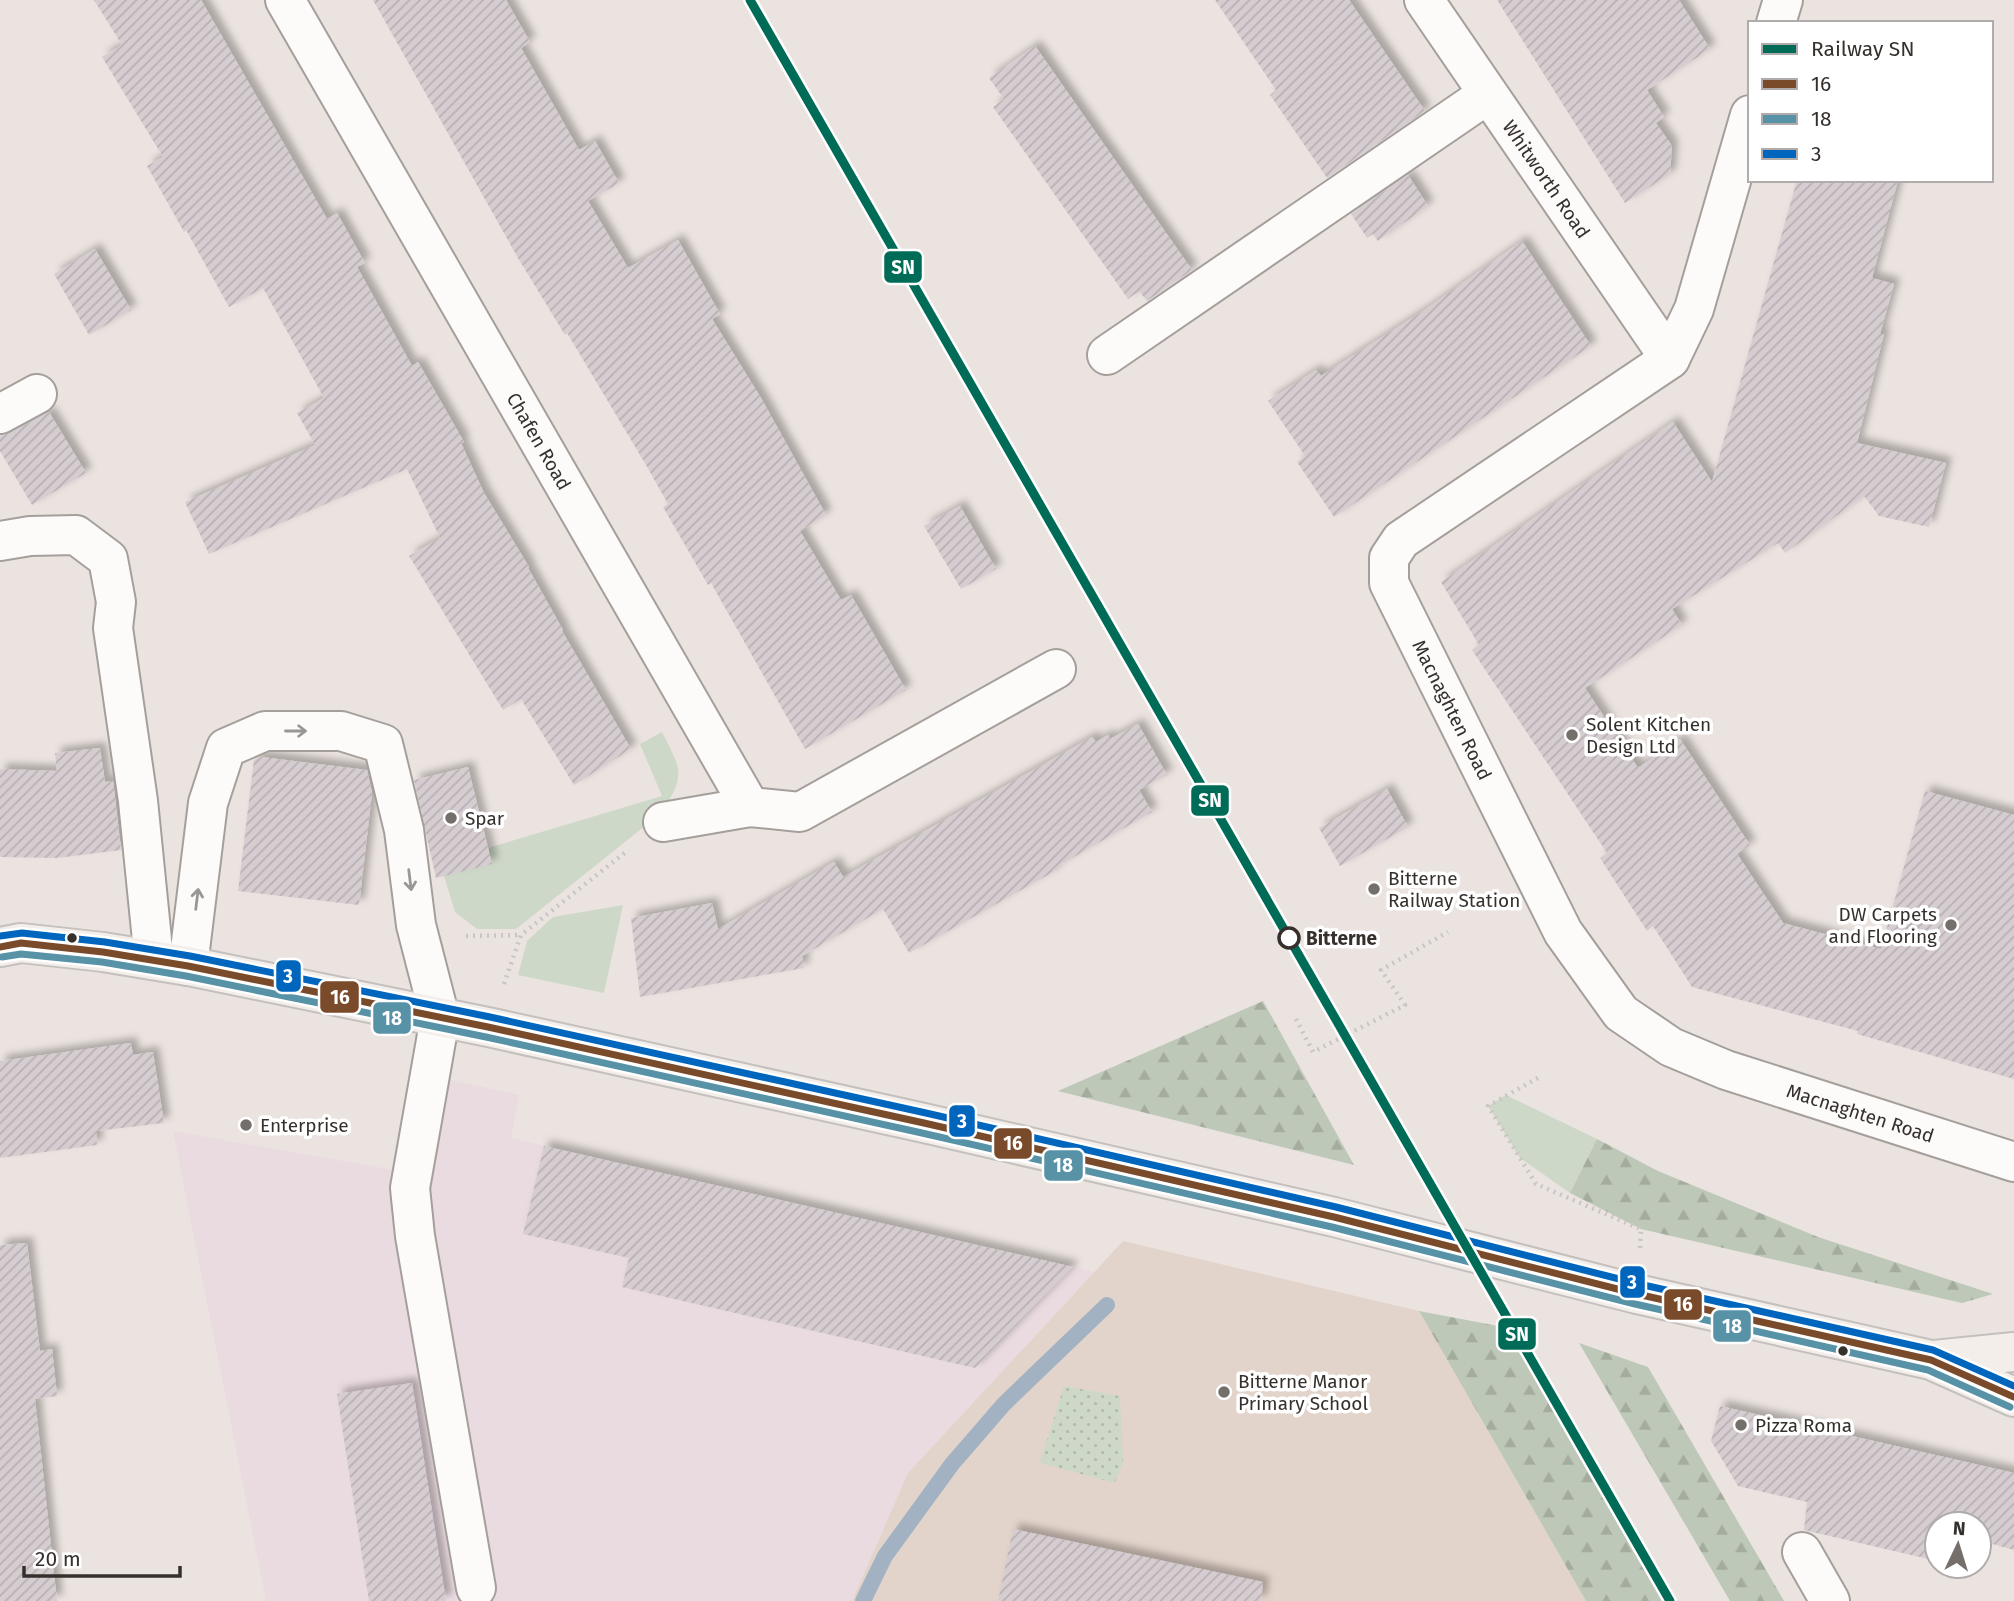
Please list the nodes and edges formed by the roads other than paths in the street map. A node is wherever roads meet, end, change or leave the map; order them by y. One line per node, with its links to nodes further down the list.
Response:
1 (285, 0): 13 (street, Chafen Road)
2 (1424, 0): 5 (street, Whitworth Road)
3 (1783, 0): 4 (street)
4 (1777, 21)
5 (1488, 94): 7 (street); 8 (street, Whitworth Road)
6 (1748, 122): 8 (street)
7 (1107, 355)
8 (1670, 359): 18 (street, Macnaghten Road)
9 (37, 394): 10 (street)
10 (0, 414)
11 (0, 541): 16 (street)
12 (1056, 669): 13 (street)
13 (750, 807): 14 (street)
14 (663, 822)
15 (7, 942): 16 (main road)
16 (171, 963): 17 (main road); 17 (street, one-way to 17)
17 (440, 1018): 20 (main road); 23 (street)
18 (2014, 1162)
19 (2014, 1352): 20 (main road)
20 (1931, 1360): 21 (main road)
21 (2014, 1397)
22 (1802, 1552): 24 (street)
23 (475, 1588)
24 (1830, 1601)

